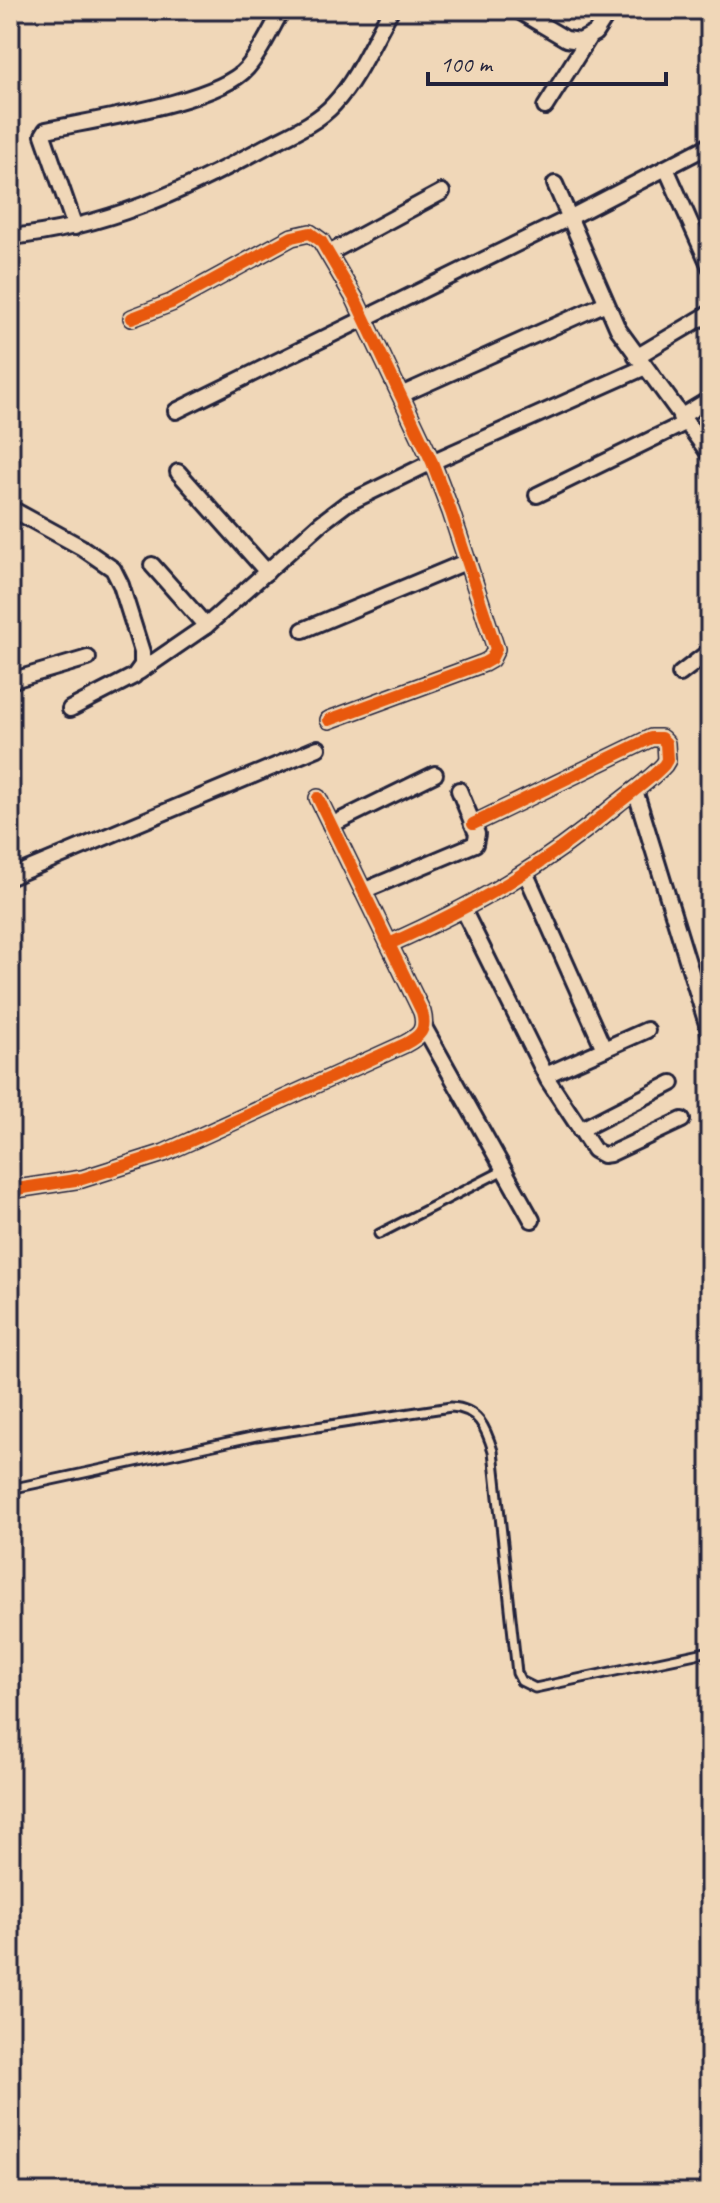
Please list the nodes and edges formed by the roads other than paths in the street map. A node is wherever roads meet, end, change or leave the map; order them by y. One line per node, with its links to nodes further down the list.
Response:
1 (282, 10): 12 (street)
2 (391, 10): 12 (street)
3 (517, 10): 5 (street)
4 (610, 10): 5 (street)
5 (588, 39): 6 (street)
6 (545, 107)
7 (710, 145): 8 (street)
8 (666, 168): 11 (street); 15 (street)
9 (555, 184): 11 (street)
10 (442, 192): 14 (street)
11 (569, 218): 16 (street); 19 (street)
12 (75, 227): 13 (street)
13 (10, 237)
14 (329, 253): 18 (street); 19 (street)
15 (710, 267)
16 (606, 303): 20 (street); 21 (street)
17 (710, 313): 20 (street)
18 (132, 318)
19 (365, 319): 21 (street); 23 (street)
20 (640, 362): 24 (street); 26 (street)
21 (401, 395): 26 (street)
22 (710, 399): 24 (street)
23 (176, 411)
24 (683, 420): 25 (street); 28 (street)
25 (710, 455)
26 (432, 462): 30 (street); 32 (street)
27 (178, 472): 32 (street)
28 (537, 495)
29 (10, 508): 37 (street)
30 (468, 561): 34 (street); 41 (street)
31 (152, 565): 33 (street)
32 (267, 572): 33 (street)
33 (206, 626): 37 (street)
34 (303, 630)
35 (710, 651): 38 (street)
36 (88, 658): 39 (street)
37 (139, 672): 40 (street)
38 (680, 674)
39 (10, 681)
40 (70, 709)
41 (329, 720)
42 (318, 748): 50 (street)
43 (435, 774): 48 (street)
44 (459, 790): 47 (street)
45 (635, 790): 47 (street); 49 (street); 56 (street)
46 (318, 798): 48 (street)
47 (473, 824): 51 (street)
48 (331, 825): 51 (street)
49 (526, 874): 52 (street); 57 (street)
50 (10, 877)
51 (363, 891): 53 (street)
52 (463, 909): 53 (street); 58 (street)
53 (389, 944): 54 (street)
54 (424, 1027): 62 (street); 63 (street)
55 (647, 1030): 57 (street)
56 (710, 1034)
57 (604, 1049): 58 (street)
58 (546, 1075): 61 (street)
59 (672, 1083): 61 (street)
60 (682, 1120): 61 (street)
61 (580, 1130)
62 (504, 1170): 64 (street); 65 (lane)
63 (10, 1190)
64 (532, 1220)
65 (379, 1234)
66 (10, 1489): 67 (lane)
67 (710, 1651)

